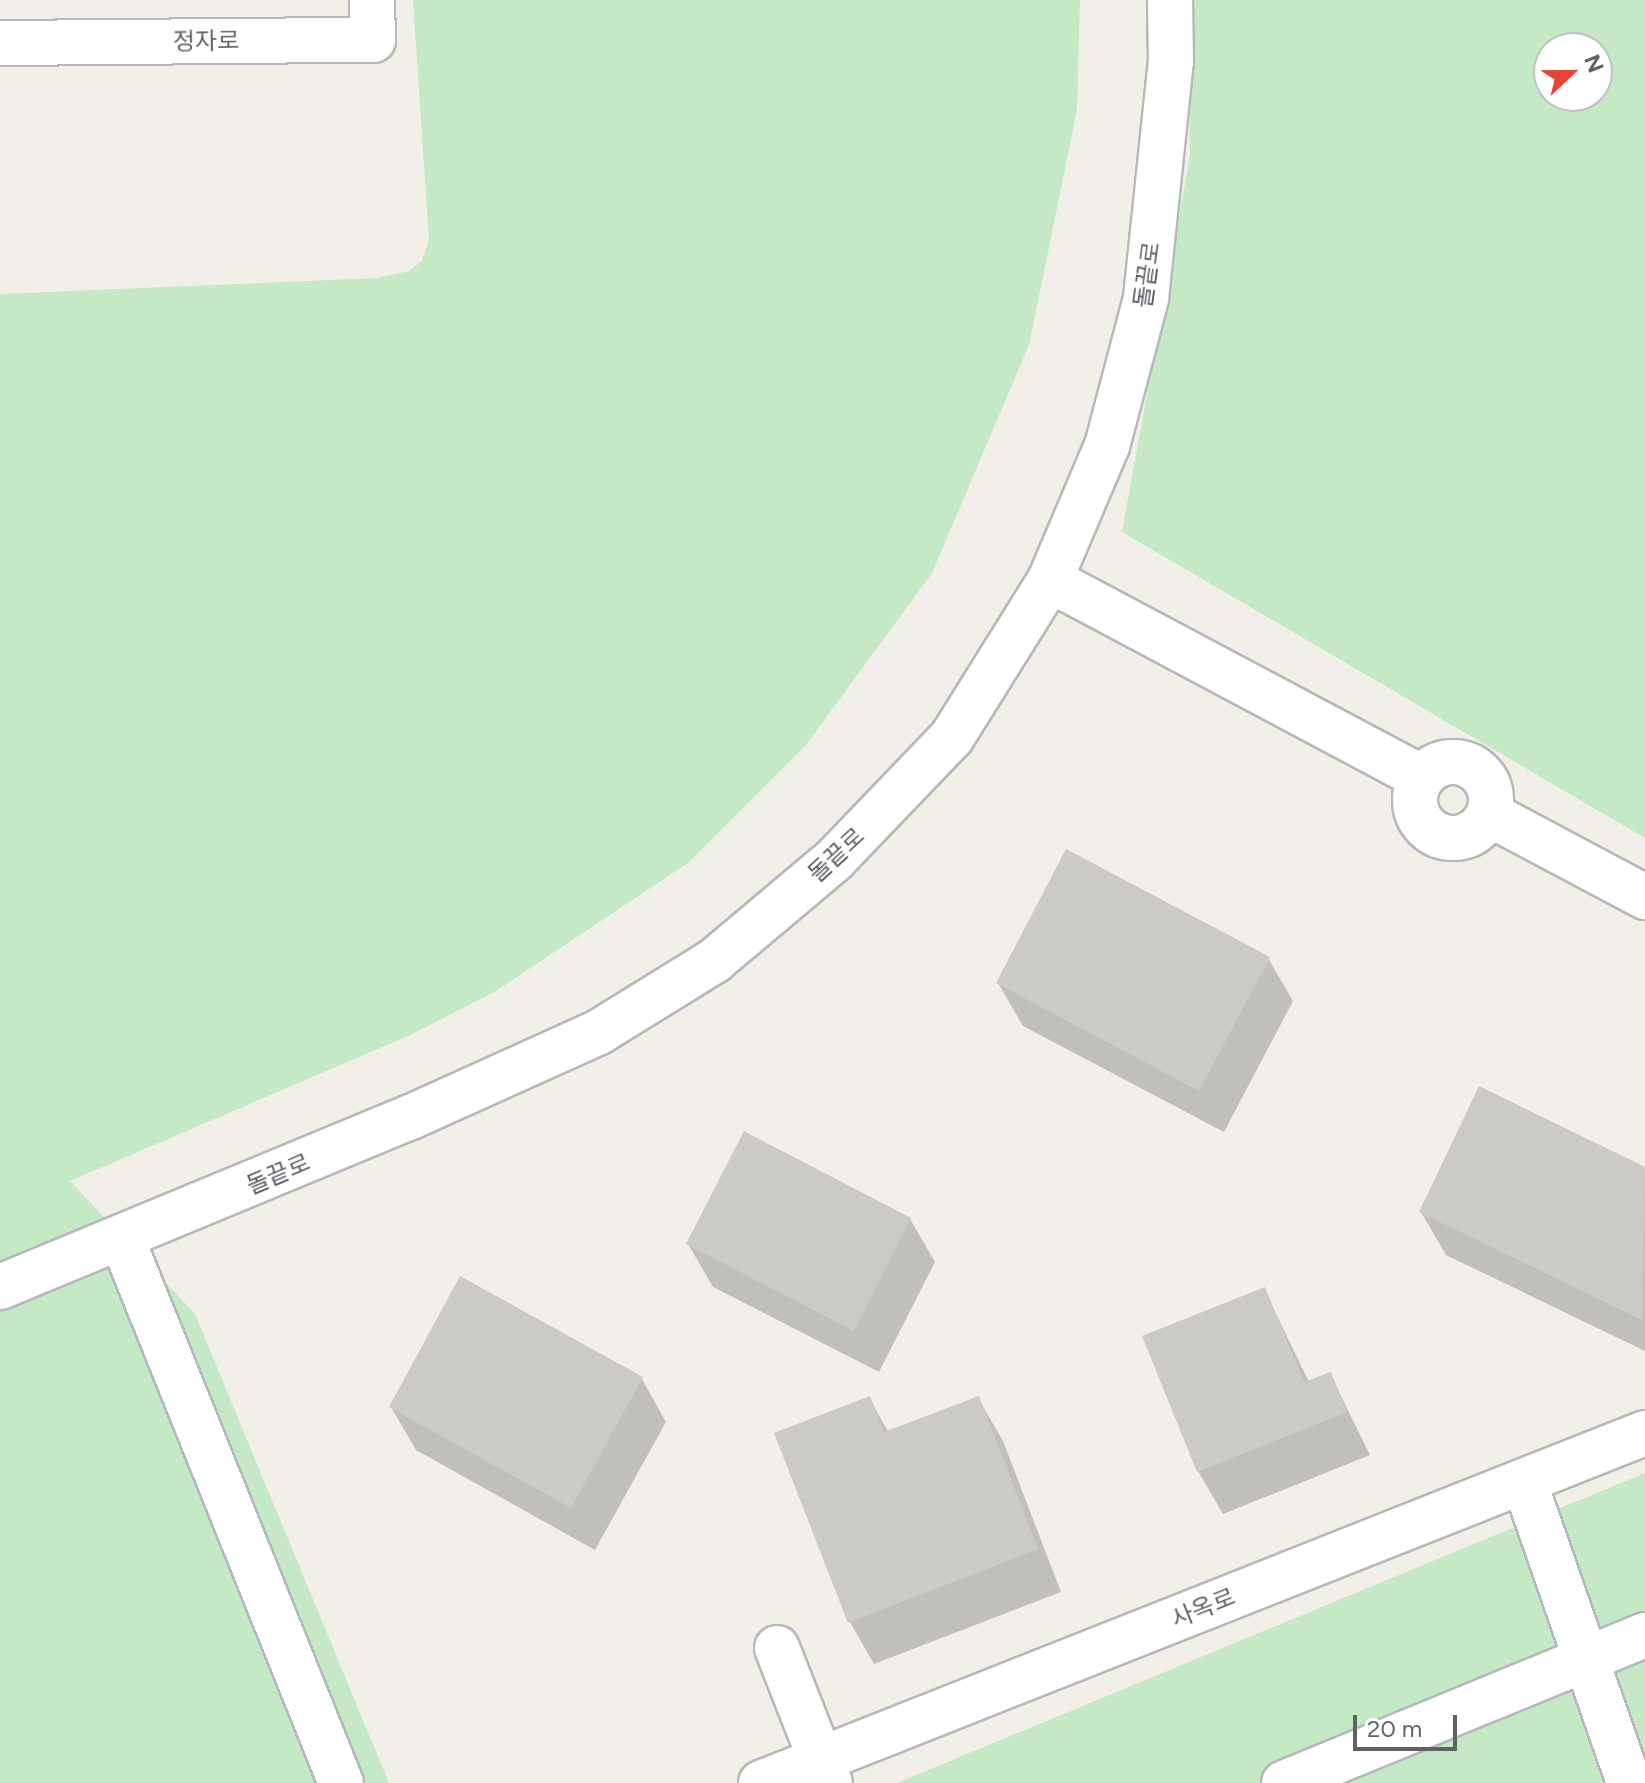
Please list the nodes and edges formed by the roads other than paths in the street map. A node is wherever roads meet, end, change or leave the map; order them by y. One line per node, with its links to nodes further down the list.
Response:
1 (372, 0): 3 (street, 정자로)
2 (1170, 0): 4 (street, 돌끝로)
3 (0, 43)
4 (1050, 580): 5 (street); 6 (street, 돌끝로)
5 (1645, 897)
6 (122, 1239): 7 (street, 돌끝로); 15 (street)
7 (0, 1287)
8 (1645, 1433): 9 (street, 사옥로)
9 (1524, 1481): 12 (street); 14 (street, 사옥로)
10 (1645, 1635): 12 (street)
11 (777, 1648): 14 (street)
12 (1586, 1659): 13 (street); 18 (street)
13 (1353, 1770): 17 (street)
14 (826, 1771): 16 (street, 사옥로)
15 (341, 1783)
16 (761, 1783)
17 (1284, 1783)
18 (1629, 1783)

